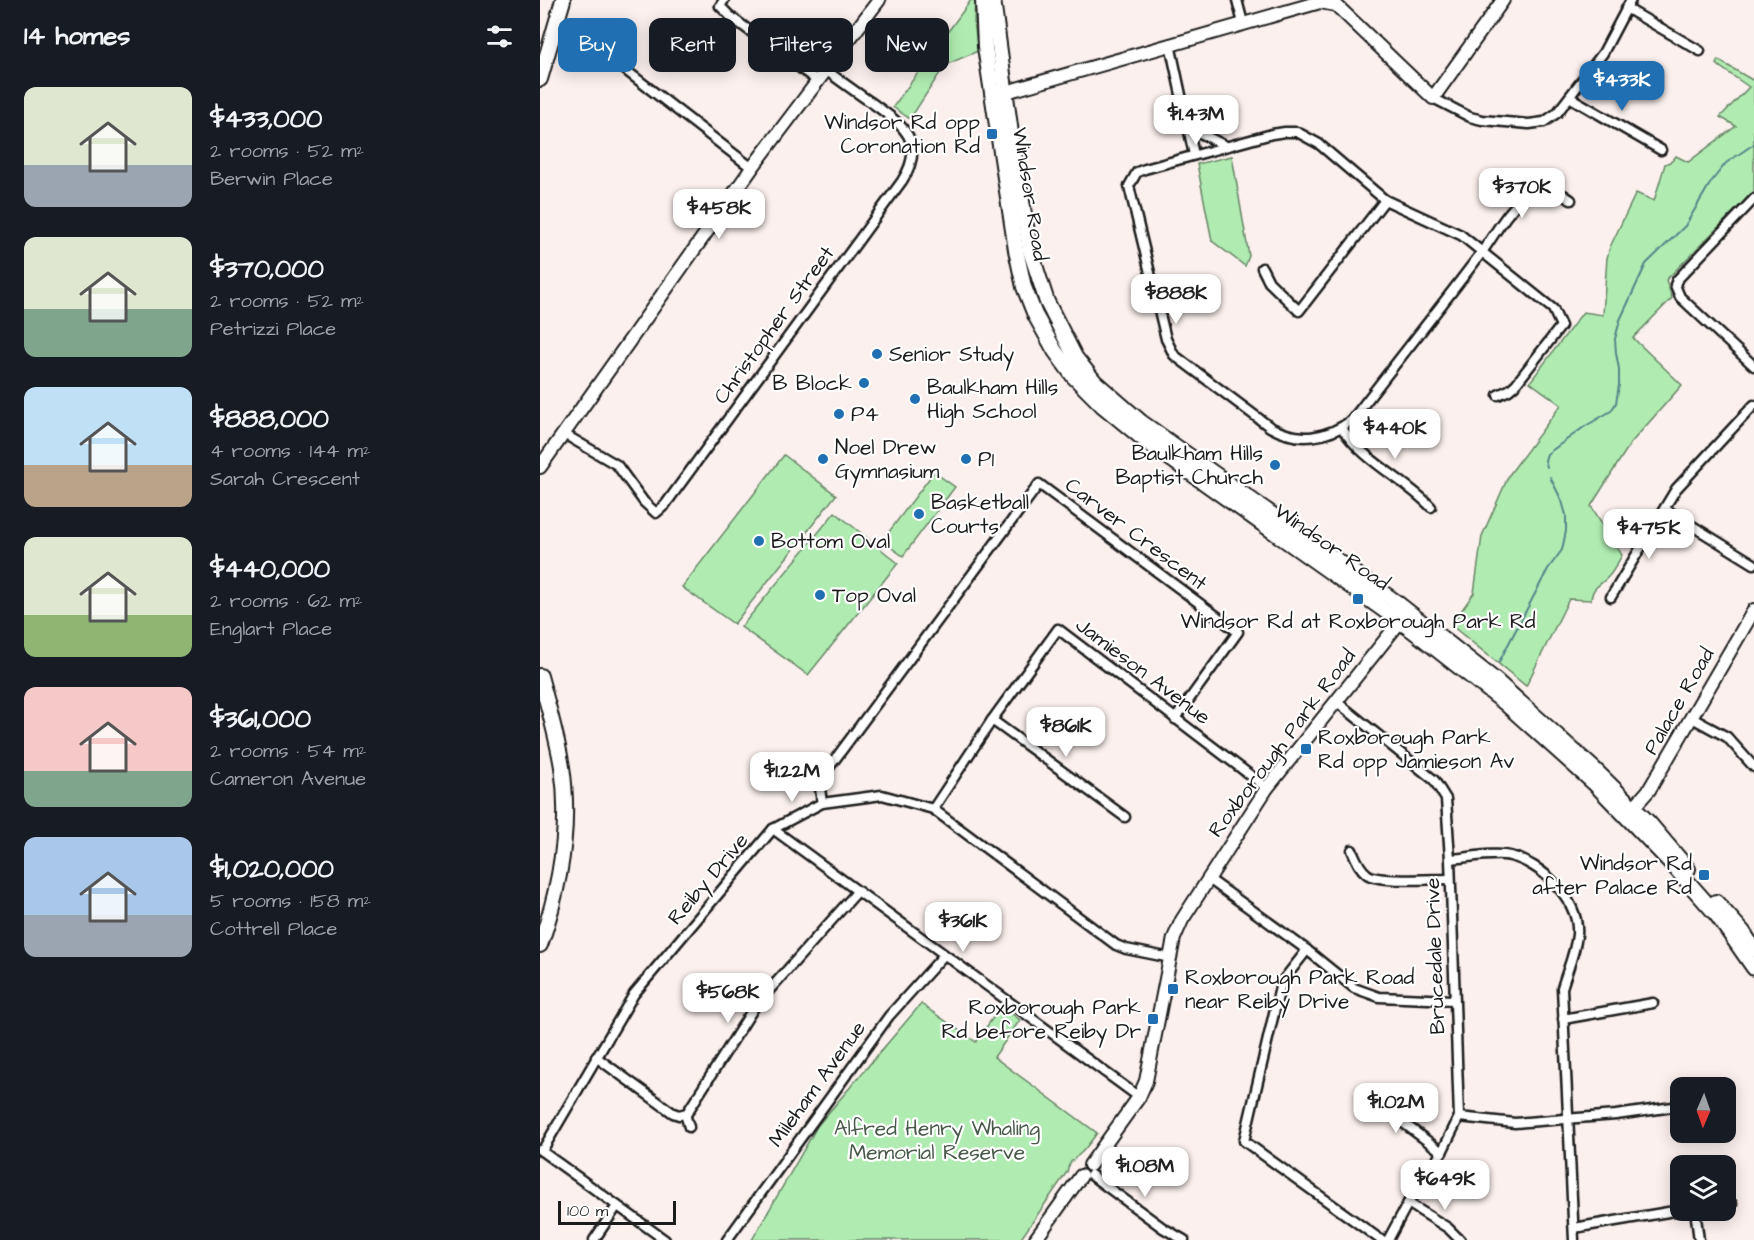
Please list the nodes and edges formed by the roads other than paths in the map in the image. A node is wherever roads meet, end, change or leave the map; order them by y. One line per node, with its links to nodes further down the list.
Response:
1 (563, 0): 10 (main road)
2 (724, 0): 18 (street)
3 (879, 0): 12 (street)
4 (983, 0): 19 (main road, Windsor Road)
5 (993, 0): 19 (main road, Windsor Road)
6 (1237, 0): 11 (street)
7 (1503, 0): 20 (street)
8 (1337, 3): 11 (street); 20 (street)
9 (1628, 4): 14 (street); 21 (street)
10 (557, 17): 17 (main road); 26 (street)
11 (1243, 24): 13 (street)
12 (853, 36)
13 (1170, 44): 19 (street); 22 (street)
14 (1700, 51)
15 (826, 72): 18 (street)
16 (828, 72): 36 (street, Christopher Street)
17 (540, 79)
18 (819, 81): 26 (street)
19 (999, 94): 43 (main road, Windsor Road)
20 (1433, 98): 21 (street)
21 (1571, 98): 24 (street)
22 (1187, 119): 23 (street); 25 (street)
23 (1226, 146): 25 (street); 28 (street)
24 (1661, 150)
25 (1194, 155): 35 (street)
26 (752, 168): 36 (street)
27 (1754, 199): 32 (street)
28 (1385, 200): 30 (street); 31 (street)
29 (1571, 200): 30 (street)
30 (1482, 251): 33 (street); 35 (street)
31 (1262, 268)
32 (1754, 366)
33 (1498, 395)
34 (1754, 405): 39 (street)
35 (1342, 428): 38 (street)
36 (564, 434): 37 (street)
37 (540, 467)
38 (1431, 507)
39 (1665, 508): 40 (street); 41 (street)
40 (1754, 564)
41 (1611, 597)
42 (1754, 610): 46 (street, Palace Road)
43 (1404, 617): 45 (street, Roxborough Park Road); 52 (main road, Windsor Road); 67 (main road, Windsor Road)
44 (540, 676): 61 (main road)
45 (1337, 702): 50 (street, Roxborough Park Road); 57 (street, Brucedale Drive)
46 (1692, 718): 49 (street); 52 (street, Palace Road)
47 (1175, 719): 48 (street, Jamieson Avenue); 50 (street, Jamieson Avenue); 51 (street, Carver Crescent)
48 (992, 720): 53 (street, Jamieson Avenue); 54 (street)
49 (1754, 767)
50 (1267, 788): 58 (street, Roxborough Park Road)
51 (822, 803): 53 (street, Reiby Drive); 55 (street, Reiby Drive)
52 (1633, 808): 63 (main road, Windsor Road)
53 (933, 809): 66 (street, Reiby Drive)
54 (1125, 817)
55 (773, 829): 60 (street); 71 (street, Reiby Drive)
56 (1352, 850): 59 (street)
57 (1450, 859): 59 (street, Brucedale Drive); 70 (street)
58 (1209, 879): 64 (street); 66 (street, Roxborough Park Road)
59 (1449, 879): 68 (street, Brucedale Drive)
60 (857, 892): 65 (street); 75 (street)
61 (544, 921): 62 (main road)
62 (540, 945)
63 (1754, 949)
64 (1307, 950): 68 (street); 92 (street)
65 (944, 955): 73 (street); 89 (street, Mileham Avenue)
66 (1171, 958): 73 (street, Roxborough Park Road)
67 (1754, 968)
68 (1453, 1000): 76 (street, Brucedale Drive)
69 (1653, 1003): 70 (street)
70 (1563, 1018): 77 (street)
71 (596, 1057): 75 (street); 79 (street, Reiby Drive)
72 (1366, 1095): 80 (street)
73 (1139, 1097): 81 (street, Roxborough Park Road)
74 (1670, 1107): 77 (street)
75 (685, 1114): 78 (street)
76 (1459, 1118): 77 (street); 80 (street, Brucedale Drive)
77 (1568, 1120): 86 (street)
78 (689, 1126)
79 (541, 1150): 83 (street)
80 (1442, 1152): 82 (street, Brucedale Drive)
81 (1087, 1172): 90 (street, Roxborough Park Road); 91 (street)
82 (1408, 1203): 93 (street, Brucedale Drive); 94 (street)
83 (617, 1206): 87 (street); 88 (street)
84 (1670, 1212): 86 (street)
85 (1696, 1221): 96 (street)
86 (1574, 1228): 95 (street)
87 (594, 1240)
88 (665, 1240)
89 (726, 1240)
90 (1035, 1240)
91 (1184, 1240)
92 (1381, 1240)
93 (1388, 1240)
94 (1460, 1240)
95 (1574, 1240)
96 (1699, 1240)

